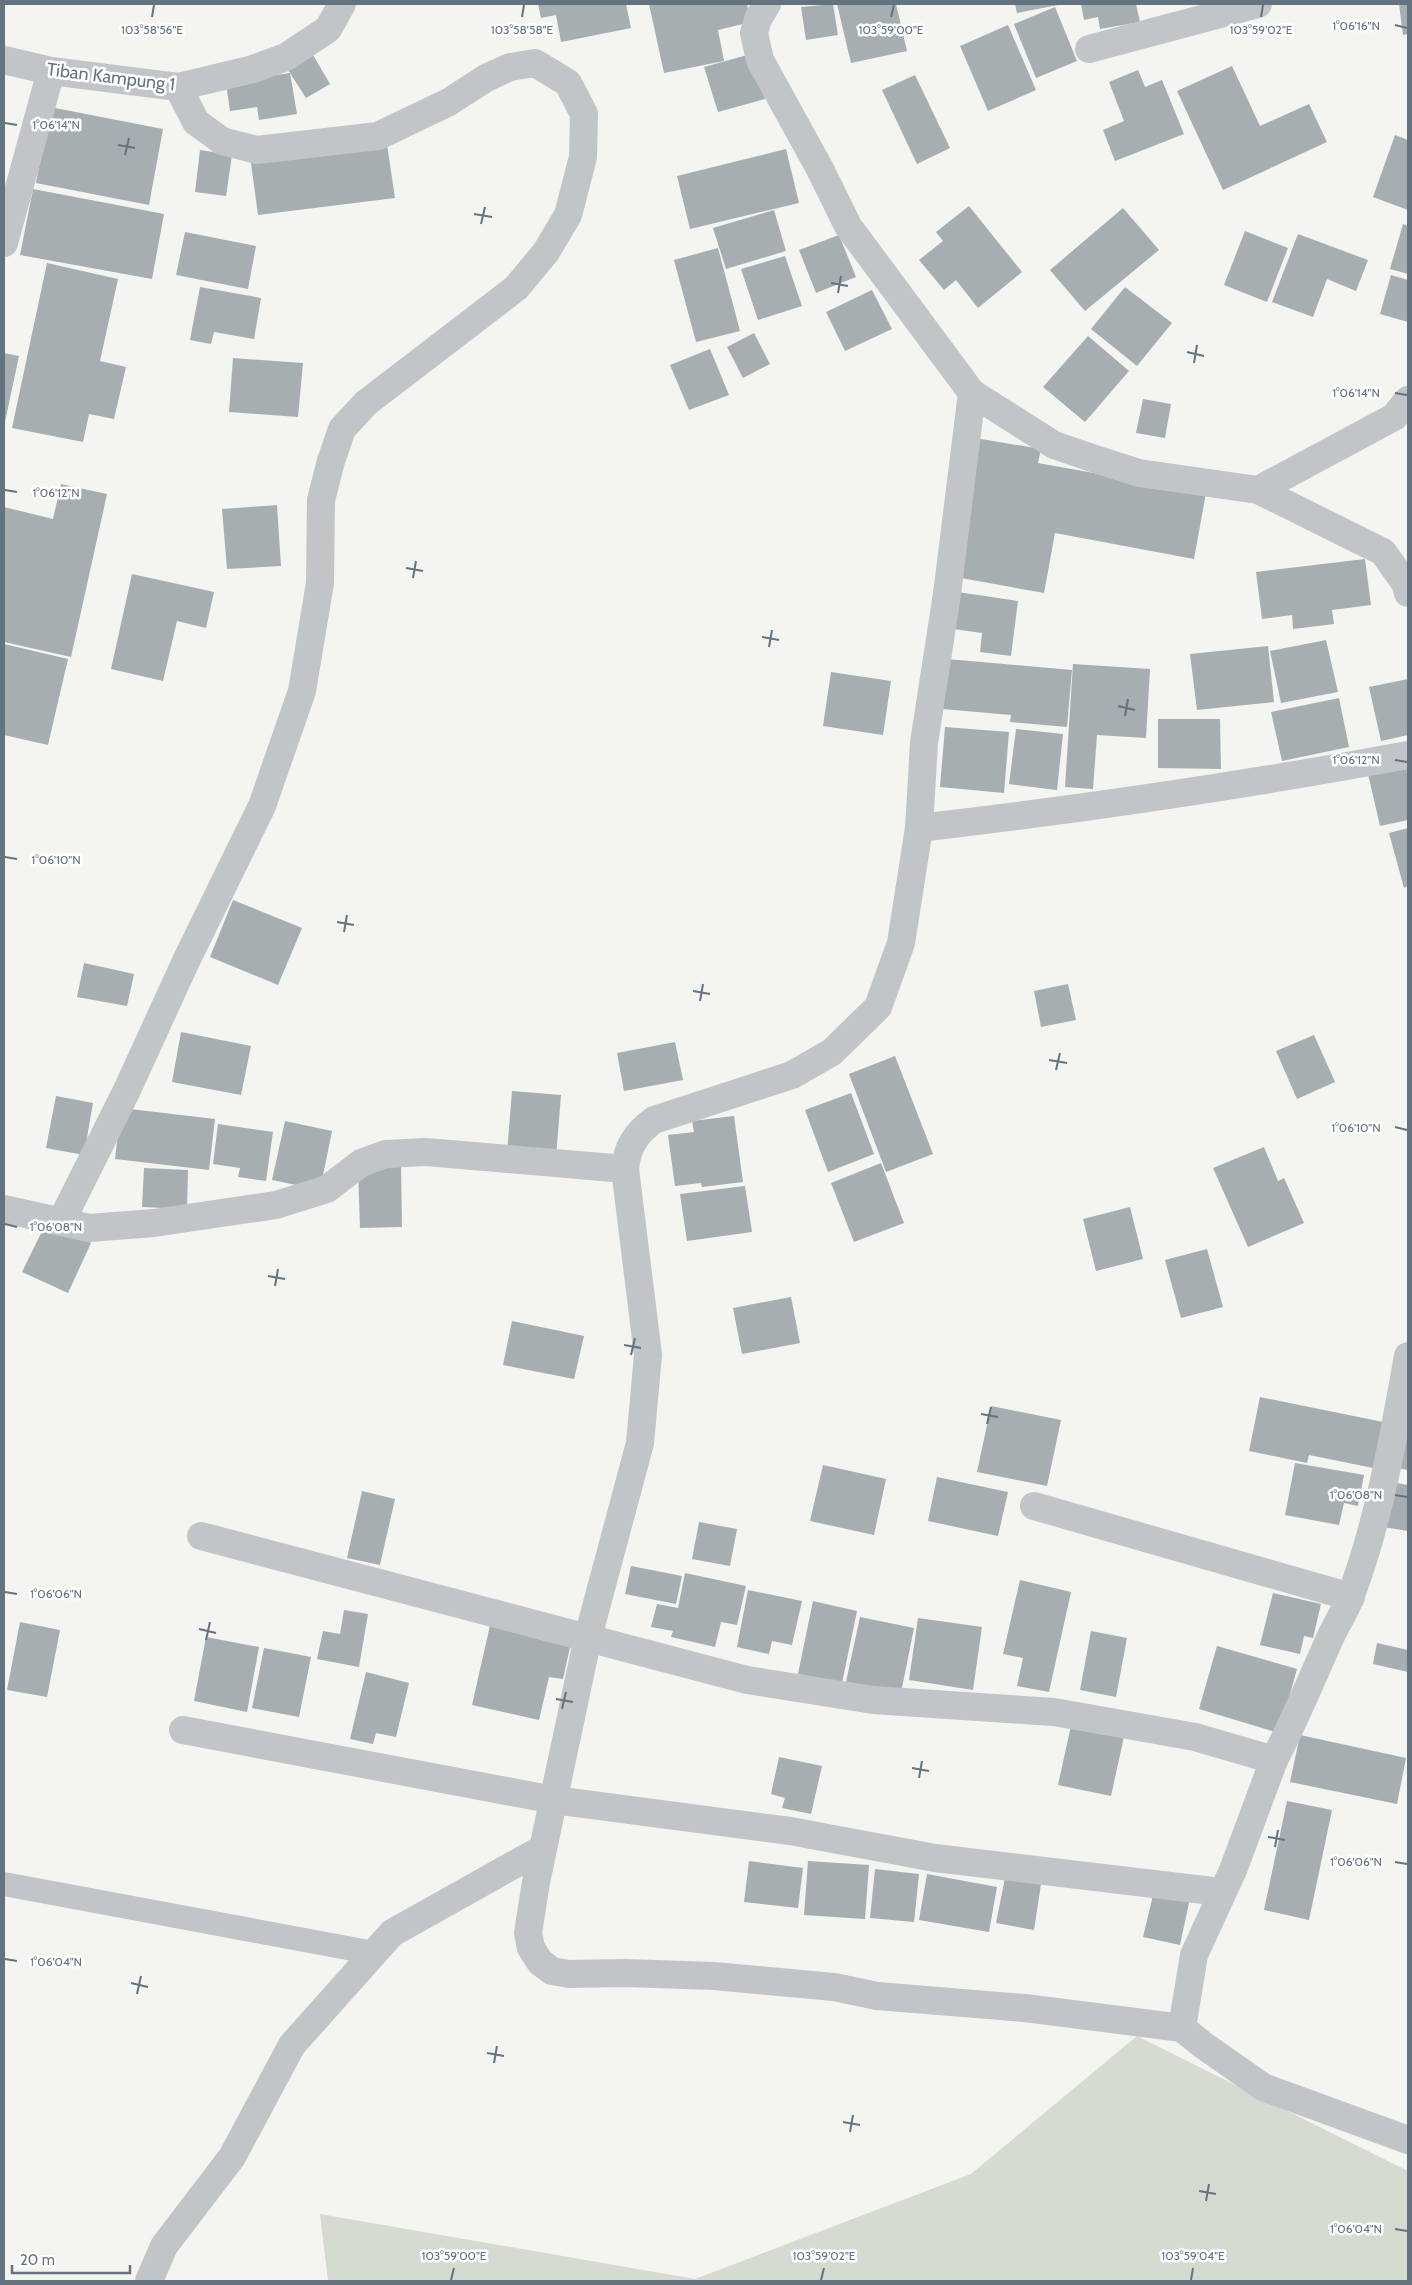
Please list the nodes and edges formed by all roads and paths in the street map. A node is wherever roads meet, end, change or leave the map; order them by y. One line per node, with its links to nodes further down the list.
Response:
1 (342, 4): 7 (street, Tiban Kampung 1)
2 (767, 4): 9 (street)
3 (1258, 4): 4 (street)
4 (1089, 49)
5 (4, 60): 6 (street, Tiban Kampung 1)
6 (51, 70): 7 (street, Tiban Kampung 1); 8 (street)
7 (178, 87): 17 (street)
8 (4, 243)
9 (972, 393): 11 (street); 14 (street)
10 (1408, 400): 11 (street)
11 (1258, 490): 12 (street)
12 (1408, 593)
13 (1408, 755): 14 (street)
14 (919, 828): 15 (street)
15 (625, 1169): 17 (street); 22 (street)
16 (4, 1208): 17 (street)
17 (61, 1222)
18 (1408, 1356): 21 (street)
19 (1034, 1506): 21 (street)
20 (201, 1536): 22 (street)
21 (1350, 1597): 24 (street)
22 (588, 1637): 24 (street); 25 (street)
23 (183, 1730): 25 (street)
24 (1274, 1760): 28 (street)
25 (554, 1800): 26 (street); 28 (street)
26 (542, 1849): 29 (street); 30 (street)
27 (4, 1884): 29 (lane)
28 (1221, 1892): 30 (street)
29 (374, 1953): 32 (street)
30 (1182, 2028): 31 (street)
31 (1408, 2140)
32 (149, 2281)

